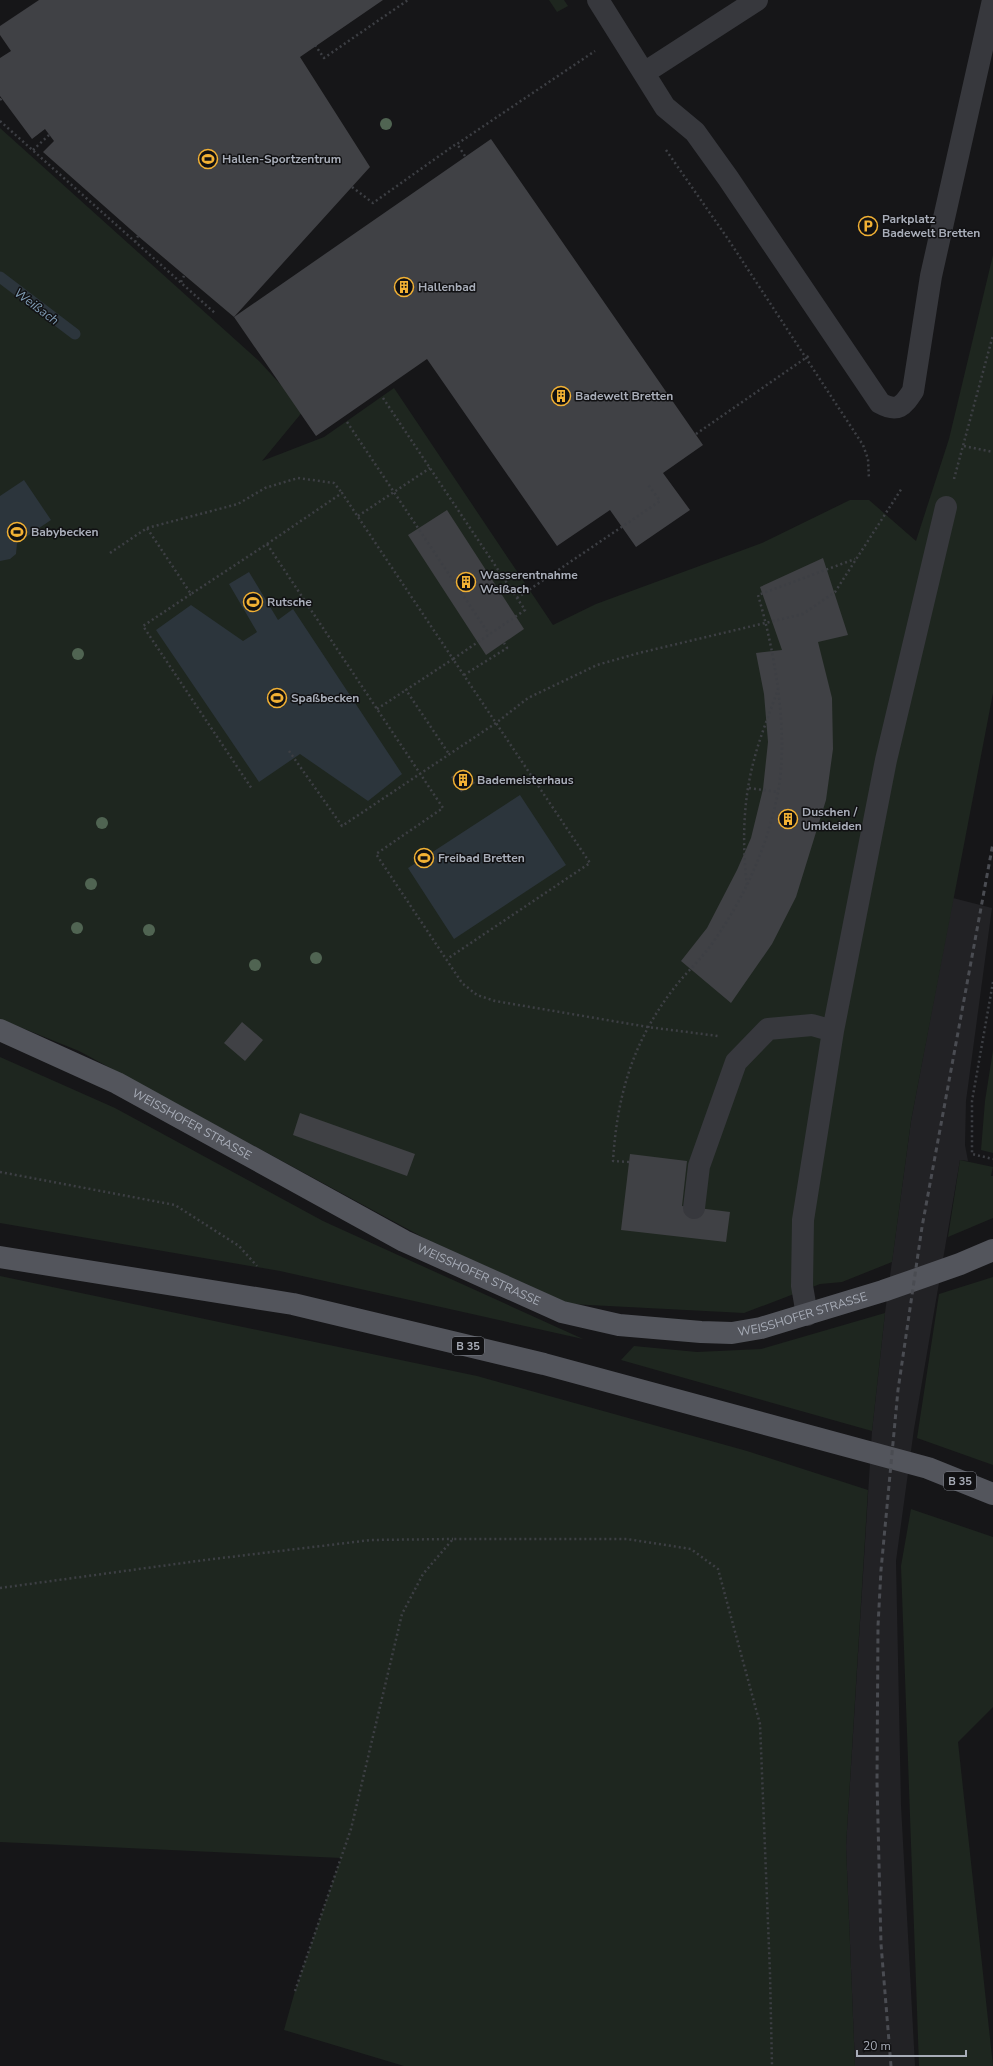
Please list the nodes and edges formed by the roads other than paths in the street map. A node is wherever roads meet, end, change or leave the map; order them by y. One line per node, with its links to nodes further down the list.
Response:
1 (598, 0): 4 (lane)
2 (757, 0): 4 (lane)
3 (993, 0): 4 (lane)
4 (644, 73)
5 (946, 507): 7 (lane)
6 (0, 1030): 11 (main road, WEISSHOFER STRASSE)
7 (833, 1031): 8 (lane); 11 (lane)
8 (694, 1208)
9 (993, 1250): 11 (main road, WEISSHOFER STRASSE)
10 (0, 1257): 12 (main road, B 35)
11 (807, 1315)
12 (993, 1494)

